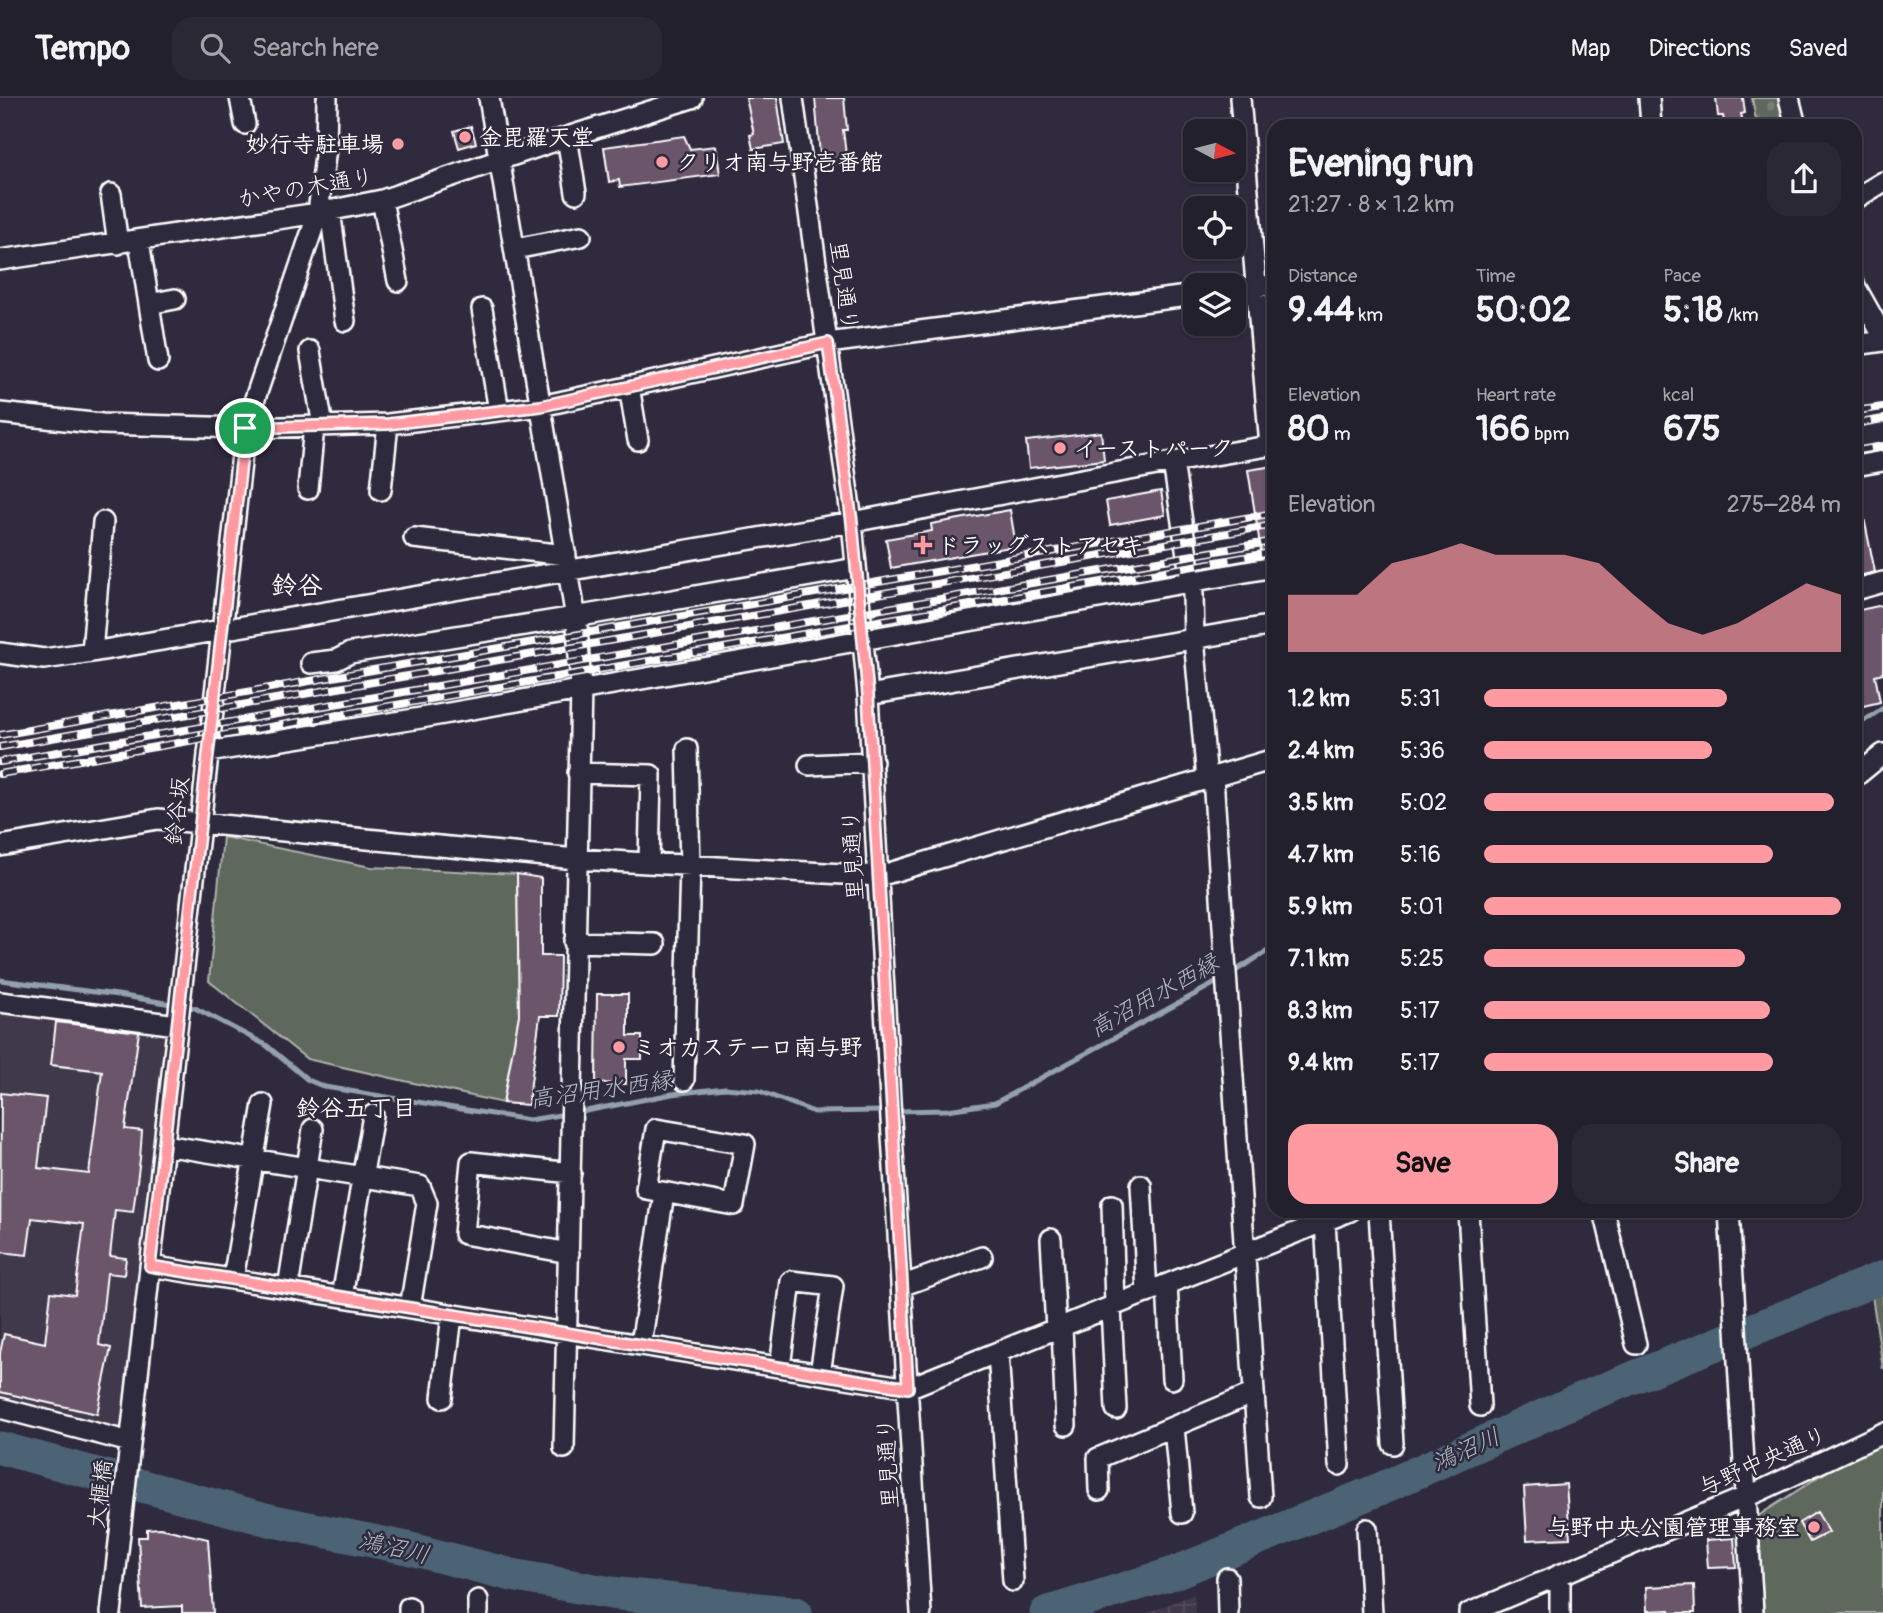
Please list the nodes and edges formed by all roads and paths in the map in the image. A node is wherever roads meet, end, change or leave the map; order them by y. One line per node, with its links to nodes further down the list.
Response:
1 (240, 98): 11 (street)
2 (327, 98): 19 (street)
3 (489, 98): 13 (street)
4 (692, 98): 12 (street, かやの木通り)
5 (793, 98): 36 (street, 里見通り)
6 (1240, 98): 26 (street)
7 (1649, 98): 9 (street)
8 (1789, 98): 10 (street)
9 (1650, 119)
10 (1794, 119)
11 (245, 124)
12 (567, 137): 13 (street, かやの木通り); 15 (street)
13 (500, 160): 18 (street, かやの木通り); 23 (street)
14 (1883, 182): 17 (street)
15 (576, 193)
16 (111, 194): 22 (street)
17 (1862, 195)
18 (382, 200): 19 (street, かやの木通り); 25 (street)
19 (324, 211): 21 (street, かやの木通り); 33 (street); 46 (street, 鈴谷坂)
20 (581, 236): 23 (street)
21 (139, 241): 22 (street, かやの木通り); 31 (street)
22 (118, 244): 24 (street, かやの木通り)
23 (515, 249): 41 (street)
24 (0, 260)
25 (398, 281)
26 (1265, 286): 27 (street); 34 (street)
27 (1246, 288)
28 (1183, 297): 36 (street)
29 (175, 299): 31 (street)
30 (1862, 299): 35 (street)
31 (149, 304): 39 (street)
32 (482, 309): 42 (street)
33 (345, 321)
34 (1267, 332)
35 (1883, 338): 37 (street)
36 (828, 343): 40 (street); 55 (street, 里見通り)
37 (1862, 343)
38 (310, 351): 45 (street)
39 (158, 361)
40 (629, 386): 41 (street); 47 (street)
41 (541, 406): 42 (street); 57 (street)
42 (499, 411): 44 (street)
43 (0, 413): 46 (street)
44 (388, 424): 45 (street); 53 (street)
45 (319, 426): 46 (street); 52 (street)
46 (245, 428): 65 (street, 鈴谷坂)
47 (638, 440)
48 (1267, 447): 50 (street)
49 (1883, 461): 51 (street)
50 (1173, 462): 55 (street); 60 (street)
51 (1862, 465)
52 (309, 489)
53 (381, 490)
54 (103, 522): 68 (street)
55 (852, 522): 57 (street); 58 (street, 里見通り)
56 (414, 538): 57 (street)
57 (567, 563): 63 (street); 65 (street)
58 (856, 568): 63 (street); 67 (street, 里見通り)
59 (1267, 568): 60 (street)
60 (1191, 582): 66 (street); 67 (street)
61 (1883, 582): 62 (street)
62 (1862, 588)
63 (575, 617): 70 (street); 71 (street)
64 (1267, 626): 66 (street)
65 (222, 629): 68 (street); 74 (street, 鈴谷坂)
66 (1194, 639): 72 (street); 81 (street)
67 (863, 640): 71 (street); 72 (street, 里見通り)
68 (92, 652): 69 (street)
69 (0, 653)
70 (311, 663)
71 (580, 689): 74 (street); 80 (street)
72 (868, 695): 76 (street, 里見通り)
73 (687, 748): 86 (street)
74 (208, 752): 82 (street, 鈴谷坂)
75 (1883, 754): 79 (street)
76 (873, 762): 78 (street); 87 (street, 里見通り)
77 (1267, 762): 81 (street)
78 (809, 765)
79 (1862, 770)
80 (578, 773): 84 (street); 85 (street)
81 (1210, 778): 87 (street); 112 (street)
82 (201, 822): 83 (street); 84 (street); 91 (street, 鈴谷坂)
83 (0, 846)
84 (576, 859): 85 (street); 88 (street)
85 (649, 863): 86 (street)
86 (690, 866): 87 (street); 92 (street)
87 (879, 876): 117 (street, 里見通り)
88 (575, 942): 89 (street); 99 (street)
89 (654, 944)
90 (0, 1002): 91 (street)
91 (179, 1012): 96 (street, 鈴谷坂)
92 (684, 1080)
93 (263, 1104): 97 (street)
94 (373, 1115): 100 (street)
95 (313, 1129): 98 (street)
96 (164, 1145): 97 (street); 114 (street, 鈴谷坂)
97 (255, 1159): 98 (street); 115 (street)
98 (307, 1167): 100 (street); 118 (street)
99 (571, 1173): 111 (street); 111 (street)
100 (363, 1176): 120 (street); 122 (street)
101 (1141, 1185): 119 (street)
102 (664, 1193): 102 (street); 126 (street)
103 (1112, 1205): 121 (street)
104 (1332, 1218): 109 (street)
105 (1379, 1218): 142 (street)
106 (1468, 1218): 135 (street)
107 (1606, 1218): 127 (street)
108 (1729, 1218): 146 (street)
109 (1325, 1221): 112 (street); 144 (street)
110 (1051, 1239): 124 (street)
111 (569, 1253): 125 (street)
112 (1245, 1253): 116 (street); 133 (street)
113 (982, 1257): 117 (street)
114 (150, 1266): 115 (street); 141 (street, 大榧橋)
115 (233, 1279): 118 (street)
116 (1167, 1284): 119 (street); 131 (street)
117 (901, 1286): 132 (street, 里見通り)
118 (288, 1288): 120 (street)
119 (1147, 1293): 121 (street)
120 (342, 1297): 122 (street)
121 (1113, 1306): 124 (street); 137 (street)
122 (410, 1308): 123 (street)
123 (452, 1315): 125 (street); 134 (street)
124 (1059, 1328): 128 (street); 138 (street)
125 (568, 1333): 126 (street); 143 (street)
126 (640, 1345): 129 (street)
127 (1636, 1345)
128 (999, 1352): 132 (street); 152 (street)
129 (780, 1367): 130 (street); 130 (street)
130 (820, 1374): 132 (street)
131 (1172, 1379)
132 (908, 1388): 153 (street, 里見通り)
133 (1254, 1393): 139 (street); 147 (street)
134 (442, 1398)
135 (1480, 1406)
136 (0, 1408): 141 (street)
137 (1116, 1409)
138 (1066, 1425)
139 (1174, 1426): 145 (street); 148 (street)
140 (1883, 1433): 146 (street, 与野中央通り)
141 (130, 1443): 154 (street, 大榧橋)
142 (1393, 1444)
143 (564, 1448)
144 (1339, 1465)
145 (1099, 1490)
146 (1746, 1496): 150 (street, 与野中央通り); 159 (street)
147 (1261, 1497)
148 (1182, 1513)
149 (1367, 1530): 156 (street)
150 (1560, 1574): 157 (street, 与野中央通り); 158 (street)
151 (1227, 1578): 155 (street)
152 (1013, 1581)
153 (921, 1608)
154 (111, 1613)
155 (1228, 1613)
156 (1372, 1613)
157 (1469, 1613)
158 (1560, 1613)
159 (1754, 1613)

